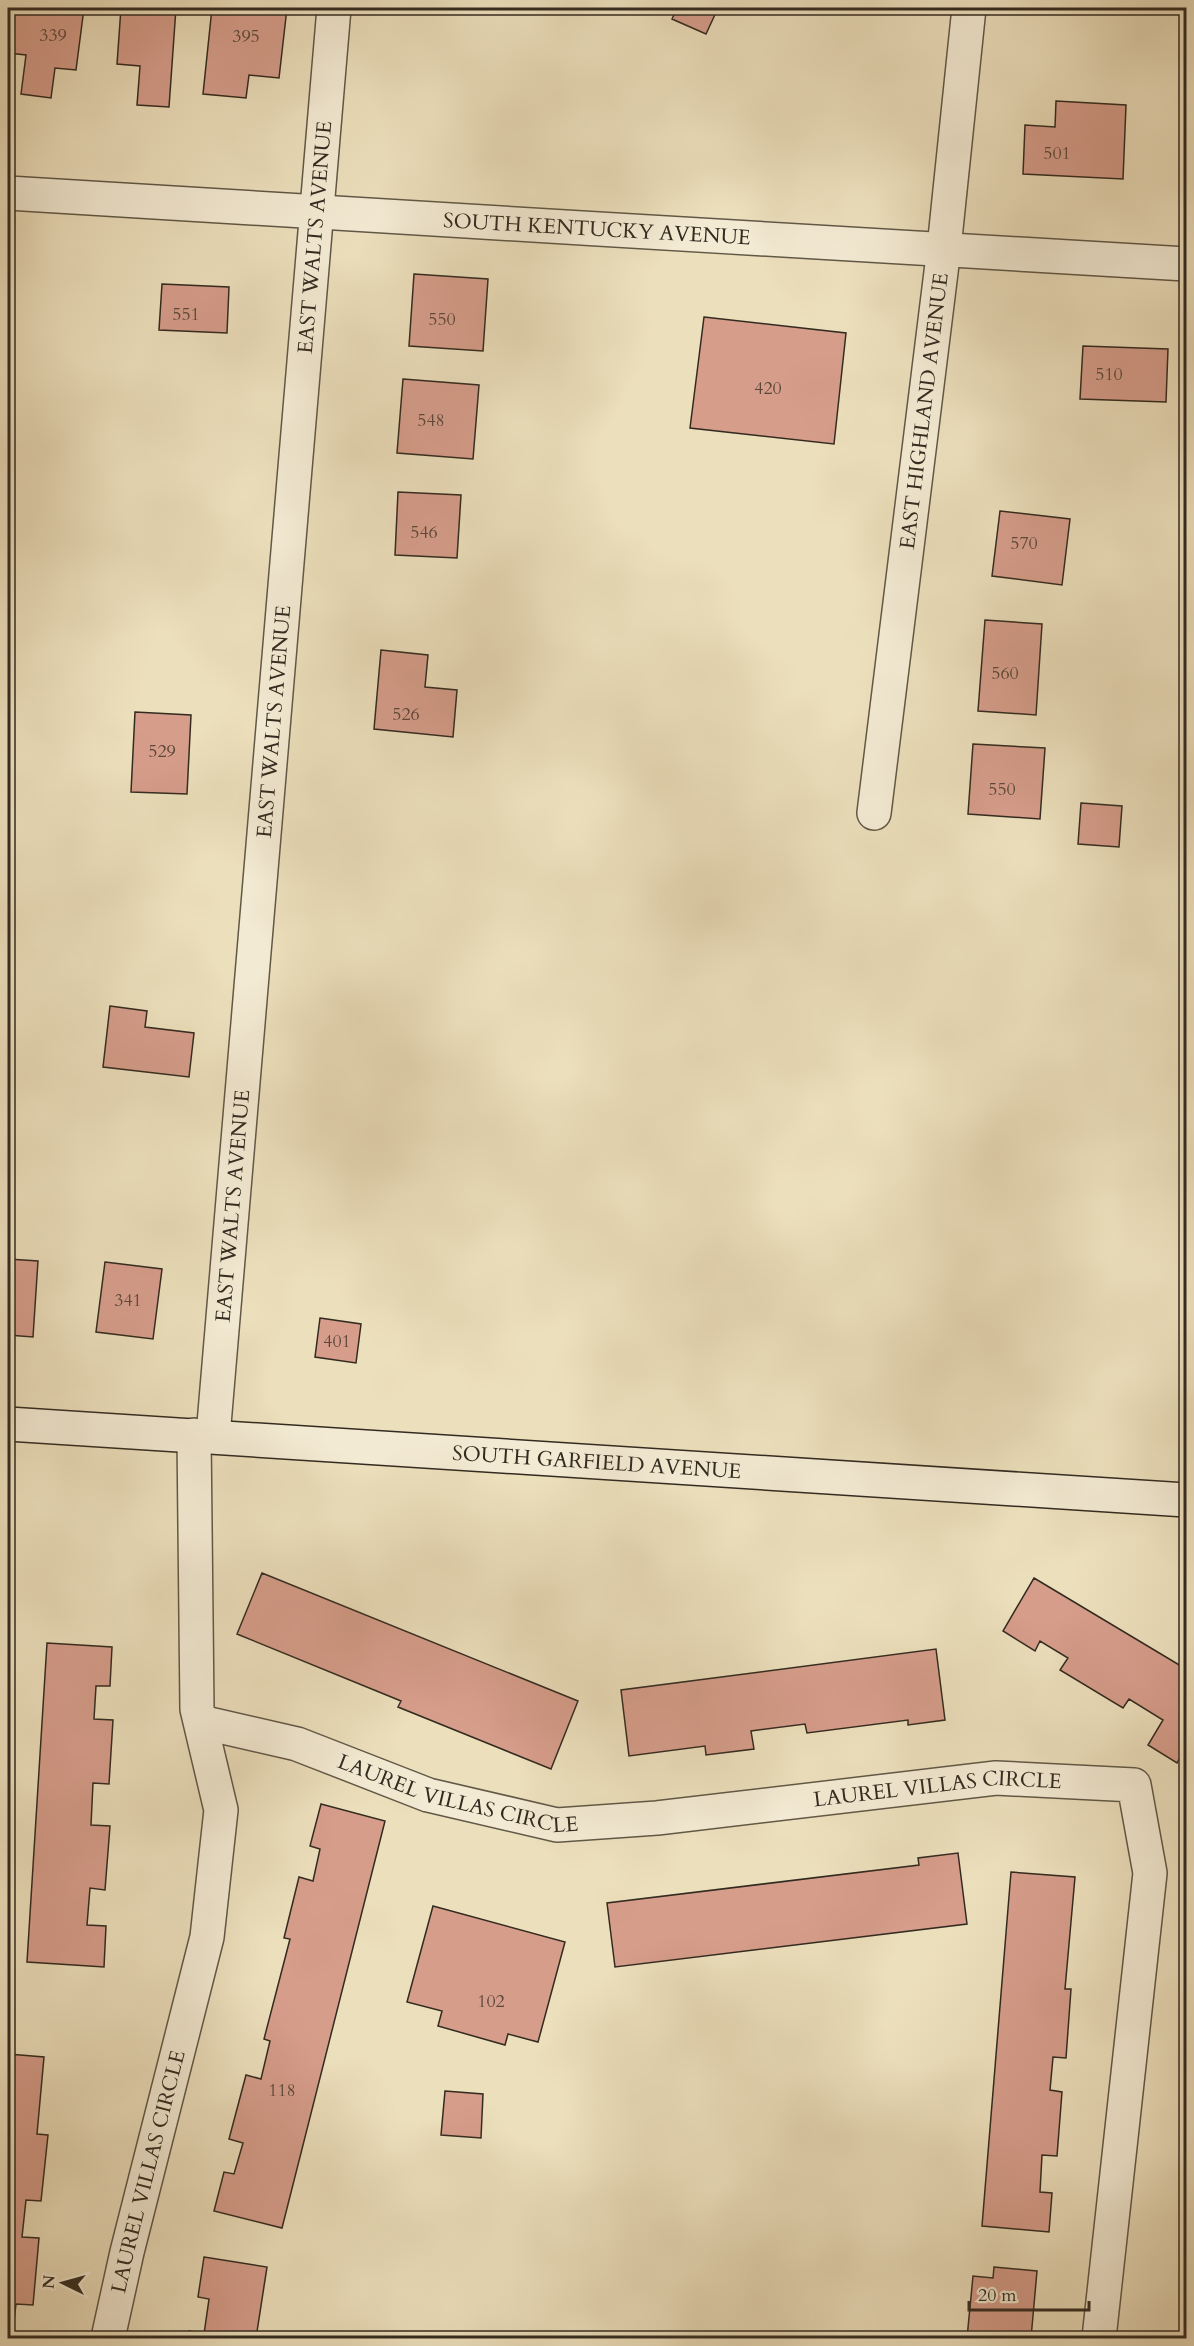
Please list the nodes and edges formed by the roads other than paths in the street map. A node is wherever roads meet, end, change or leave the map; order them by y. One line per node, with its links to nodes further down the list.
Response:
1 (334, 8): 4 (street, EAST WALTS AVENUE)
2 (969, 8): 5 (street, EAST HIGHLAND AVENUE)
3 (8, 193): 4 (street, SOUTH KENTUCKY AVENUE)
4 (316, 214): 5 (street, SOUTH KENTUCKY AVENUE); 9 (street, EAST WALTS AVENUE)
5 (944, 248): 6 (street, SOUTH KENTUCKY AVENUE); 7 (street, EAST HIGHLAND AVENUE)
6 (1186, 264)
7 (874, 813)
8 (8, 1424): 9 (street, SOUTH GARFIELD AVENUE)
9 (203, 1435): 10 (street, SOUTH GARFIELD AVENUE); 11 (street, LAUREL VILLAS CIRCLE)
10 (1186, 1500)
11 (201, 1722): 12 (street, LAUREL VILLAS CIRCLE); 13 (street, LAUREL VILLAS CIRCLE)
12 (108, 2338)
13 (1099, 2338)

